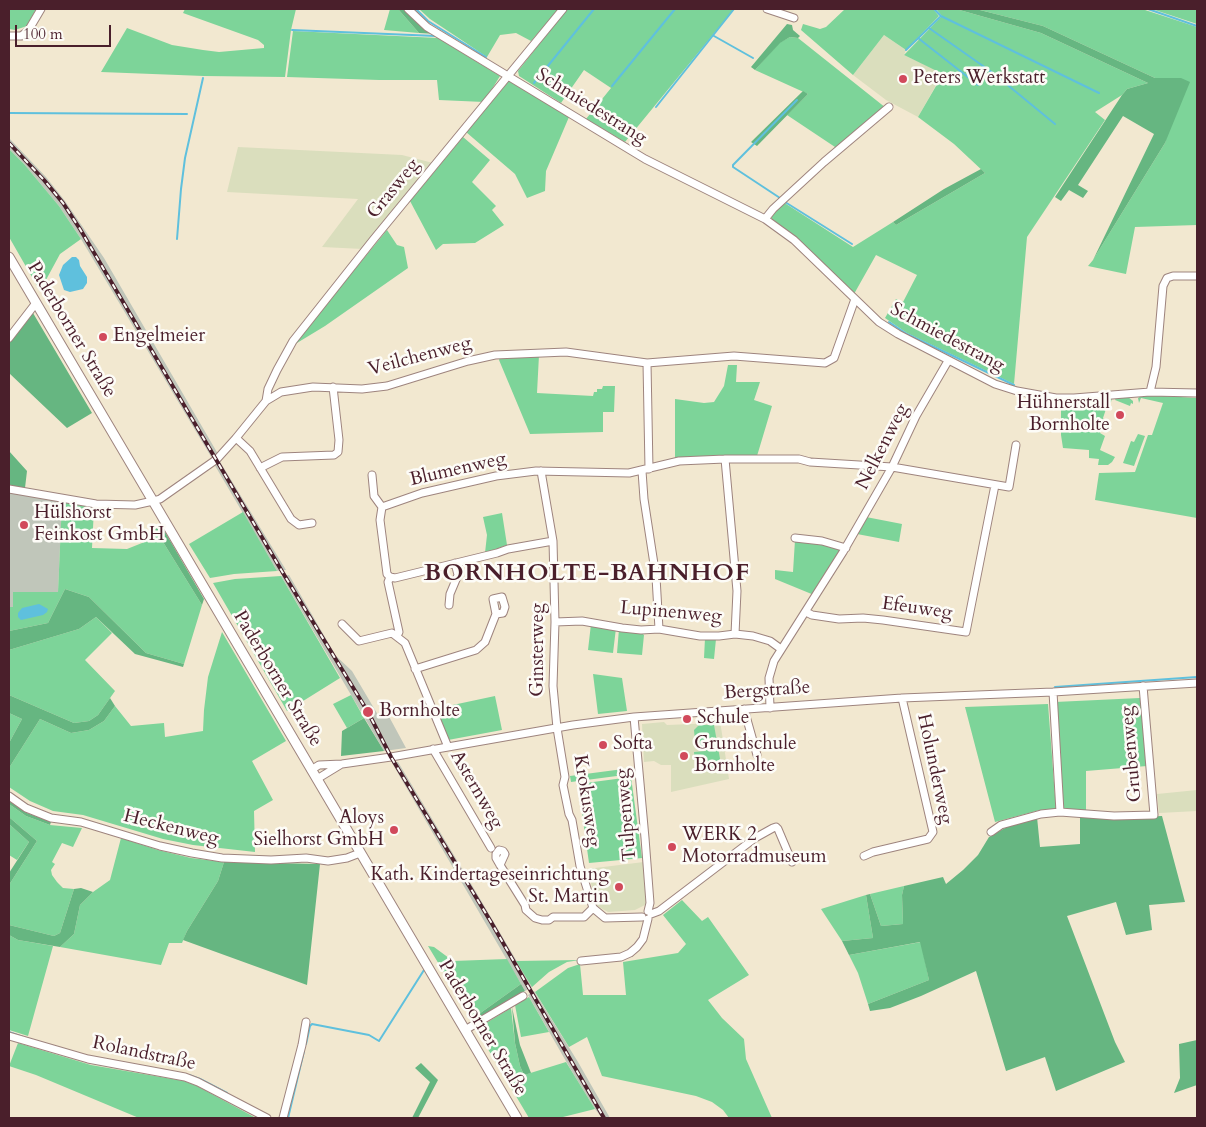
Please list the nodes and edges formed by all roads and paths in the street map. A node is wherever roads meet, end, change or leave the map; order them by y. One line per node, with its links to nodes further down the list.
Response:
1 (42, 9): 6 (street)
2 (408, 9): 7 (street, Schmiedestrang)
3 (563, 9): 7 (street, Grasweg)
4 (767, 9): 5 (street)
5 (794, 18)
6 (9, 36)
7 (509, 75): 9 (street, Schmiedestrang); 20 (street, Grasweg)
8 (889, 107): 9 (street)
9 (766, 219): 12 (street, Schmiedestrang)
10 (9, 257): 13 (main road, Paderborner Straße)
11 (1197, 276): 18 (street)
12 (855, 299): 15 (street, Schmiedestrang); 16 (street, Veilchenweg)
13 (36, 303): 14 (street); 31 (main road, Paderborner Straße)
14 (9, 338)
15 (948, 360): 18 (street, Schmiedestrang); 25 (street, Nelkenweg)
16 (647, 363): 17 (street, Veilchenweg); 26 (street)
17 (334, 387): 20 (street, Veilchenweg); 24 (street)
18 (1150, 392): 19 (street, Schmiedestrang)
19 (1197, 393)
20 (266, 401): 21 (street, Veilchenweg)
21 (236, 438): 24 (street); 31 (street, Veilchenweg)
22 (1016, 445): 29 (street)
23 (725, 459): 25 (street); 26 (street); 45 (street)
24 (260, 468): 33 (street)
25 (892, 468): 29 (street); 36 (street, Nelkenweg)
26 (645, 470): 27 (street); 44 (street)
27 (541, 471): 32 (street, Blumenweg); 35 (street, Ginsterweg)
28 (372, 475): 32 (street)
29 (995, 485): 40 (street, Efeuweg)
30 (9, 489): 31 (street)
31 (153, 501): 61 (main road, Paderborner Straße)
32 (382, 507): 38 (street)
33 (312, 523)
34 (796, 538): 36 (street)
35 (553, 541): 37 (street); 42 (street, Ginsterweg)
36 (846, 548): 40 (street, Nelkenweg)
37 (456, 563): 38 (street); 39 (street)
38 (390, 578): 46 (street)
39 (449, 605)
40 (806, 612): 47 (street, Nelkenweg)
41 (496, 614): 48 (street)
42 (555, 622): 44 (street, Lupinenweg); 56 (street, Ginsterweg)
43 (342, 624): 46 (street)
44 (659, 629): 45 (street, Lupinenweg)
45 (735, 634): 47 (street, Lupinenweg)
46 (397, 636): 48 (street)
47 (780, 648): 53 (street, Nelkenweg)
48 (415, 669): 57 (street)
49 (1197, 683): 50 (street, Bergstraße)
50 (1144, 686): 51 (street, Bergstraße); 64 (street, Grubenweg)
51 (1052, 692): 52 (street, Bergstraße); 64 (street)
52 (902, 698): 53 (street, Bergstraße); 68 (street, Holunderweg)
53 (770, 708): 54 (street, Bergstraße)
54 (744, 709): 55 (street, Bergstraße); 59 (street)
55 (634, 717): 56 (street, Bergstraße); 72 (street, Tulpenweg)
56 (557, 728): 57 (street, Bergstraße); 71 (street, Krokusweg)
57 (448, 747): 58 (street, Bergstraße)
58 (433, 750): 60 (street, Bergstraße); 66 (street, Asternweg)
59 (757, 756)
60 (342, 764): 61 (street, Bergstraße); 62 (street, Bergstraße)
61 (311, 770): 62 (main road, Paderborner Straße)
62 (317, 779): 67 (main road, Paderborner Straße)
63 (9, 796): 67 (street, Heckenweg)
64 (1060, 812): 65 (street, Grubenweg)
65 (991, 832)
66 (491, 848)
67 (360, 853): 76 (main road, Paderborner Straße)
68 (864, 856)
69 (792, 862): 72 (street)
70 (500, 865): 71 (street)
71 (592, 908): 72 (street)
72 (647, 915): 73 (street, Tulpenweg)
73 (582, 961)
74 (523, 996): 76 (street)
75 (306, 1022): 79 (street)
76 (465, 1030): 80 (main road, Paderborner Straße)
77 (9, 1036): 78 (street, Rolandstraße)
78 (267, 1118)
79 (283, 1118)
80 (517, 1118)

